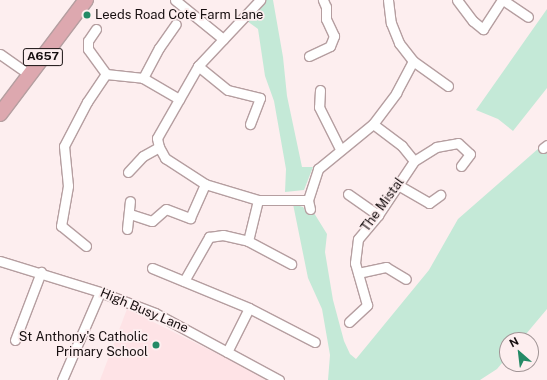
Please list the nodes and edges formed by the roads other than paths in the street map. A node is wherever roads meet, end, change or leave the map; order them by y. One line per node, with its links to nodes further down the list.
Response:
1 (86, 0): 16 (main road, A657)
2 (176, 0): 11 (street)
3 (260, 0): 11 (street)
4 (323, 0): 13 (street)
5 (390, 0): 14 (street)
6 (457, 0): 7 (street)
7 (503, 0): 8 (street)
8 (528, 17)
9 (176, 24): 18 (street)
10 (96, 29): 17 (street)
11 (223, 39): 15 (street)
12 (0, 54): 16 (street)
13 (309, 56)
14 (413, 60): 19 (street); 24 (street)
15 (198, 66): 21 (street); 23 (street)
16 (29, 74): 22 (main road, A657)
17 (106, 74): 18 (street); 42 (street)
18 (143, 78): 21 (street)
19 (448, 86)
20 (320, 90): 26 (street)
21 (179, 100): 25 (street)
22 (0, 114)
23 (250, 124)
24 (373, 124): 26 (street); 27 (street)
25 (159, 147): 29 (street); 30 (street)
26 (340, 148): 35 (street)
27 (414, 161): 28 (street); 31 (street, The Mistal)
28 (461, 166)
29 (128, 172)
30 (205, 184): 34 (street); 38 (street)
31 (398, 185): 33 (street); 39 (street, The Mistal)
32 (348, 194): 39 (street)
33 (440, 194)
34 (258, 200): 35 (street); 41 (street)
35 (308, 200): 37 (street)
36 (130, 201): 38 (street)
37 (310, 209)
38 (130, 214): 40 (street)
39 (378, 215): 47 (street, The Mistal)
40 (127, 229)
41 (248, 241): 44 (street); 49 (street)
42 (86, 246)
43 (0, 261): 46 (street, High Busy Lane)
44 (291, 264)
45 (152, 268): 49 (street)
46 (41, 272): 50 (street, High Busy Lane); 53 (street)
47 (358, 273): 48 (street); 52 (street, The Mistal)
48 (406, 279)
49 (184, 281): 51 (street)
50 (100, 292): 55 (street, High Busy Lane); 56 (street)
51 (249, 308): 54 (street); 55 (street)
52 (349, 322)
53 (15, 340)
54 (315, 342)
55 (227, 352): 57 (street, High Busy Lane)
56 (62, 380)
57 (279, 380)

